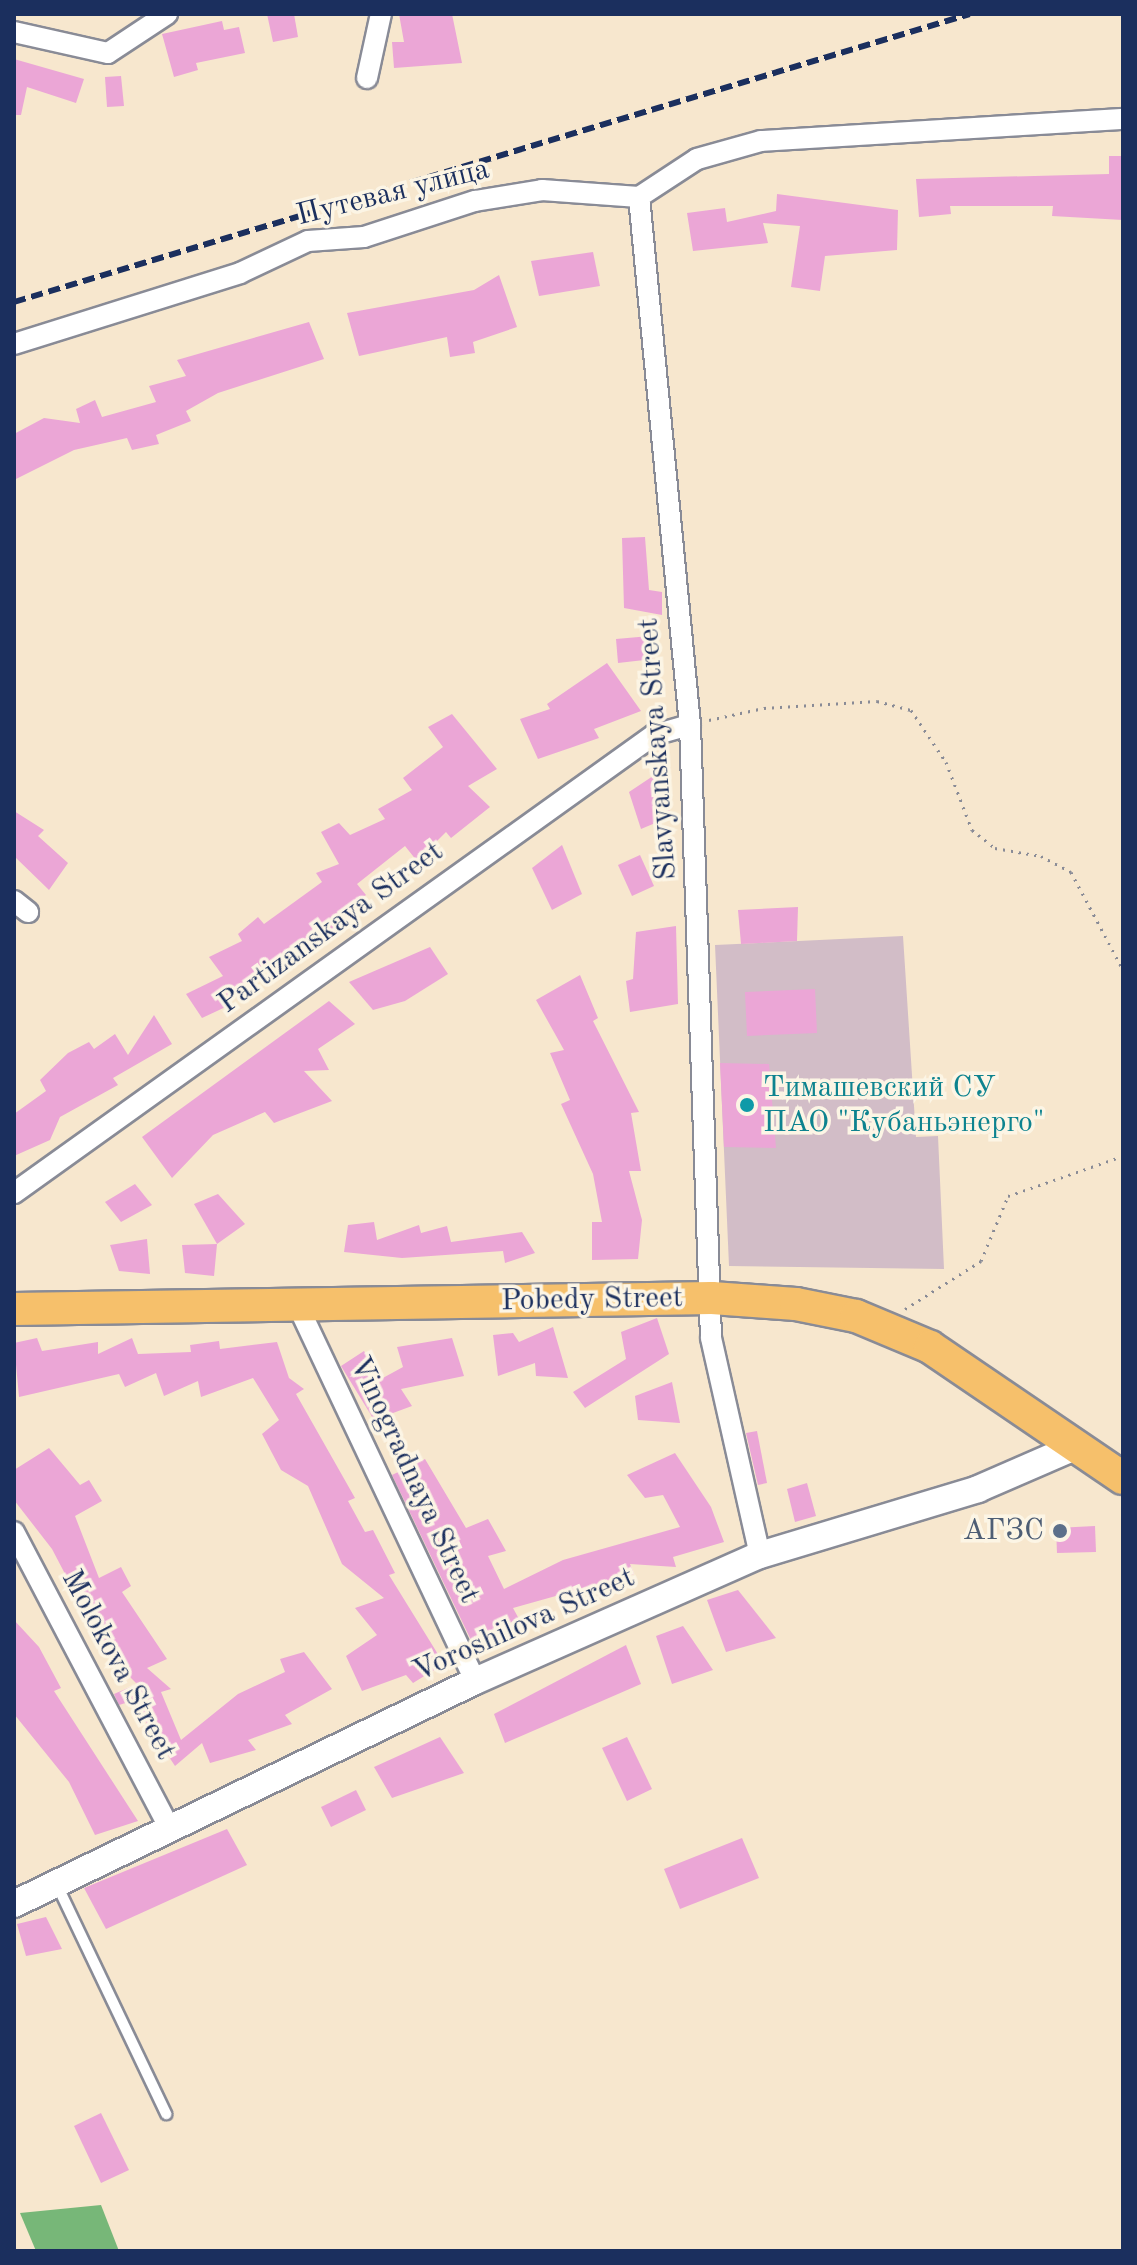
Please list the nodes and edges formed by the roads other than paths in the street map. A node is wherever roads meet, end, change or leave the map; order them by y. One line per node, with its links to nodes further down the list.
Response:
1 (381, 14): 4 (street)
2 (162, 19): 3 (street)
3 (14, 32)
4 (367, 78)
5 (1123, 119): 6 (street)
6 (639, 197): 7 (street, Путевая улица); 8 (street, Slavyanskaya Street)
7 (14, 344)
8 (690, 725): 9 (street, Partizanskaya Street); 10 (street, Slavyanskaya Street)
9 (14, 1193)
10 (712, 1298): 11 (main road, Pobedy Street); 13 (main road, Pobedy Street); 16 (street, Slavyanskaya Street)
11 (298, 1306): 12 (main road, Pobedy Street); 17 (street, Vinogradnaya Street)
12 (14, 1309)
13 (1077, 1446): 14 (main road, Pobedy Street); 16 (street, Voroshilova Street)
14 (1123, 1478)
15 (14, 1532): 18 (street, Molokova Street)
16 (760, 1555): 17 (street, Voroshilova Street)
17 (475, 1681): 18 (street, Voroshilova Street)
18 (169, 1827): 19 (street, Voroshilova Street)
19 (56, 1883): 20 (street, Voroshilova Street); 21 (lane)
20 (14, 1904)
21 (166, 2114)

